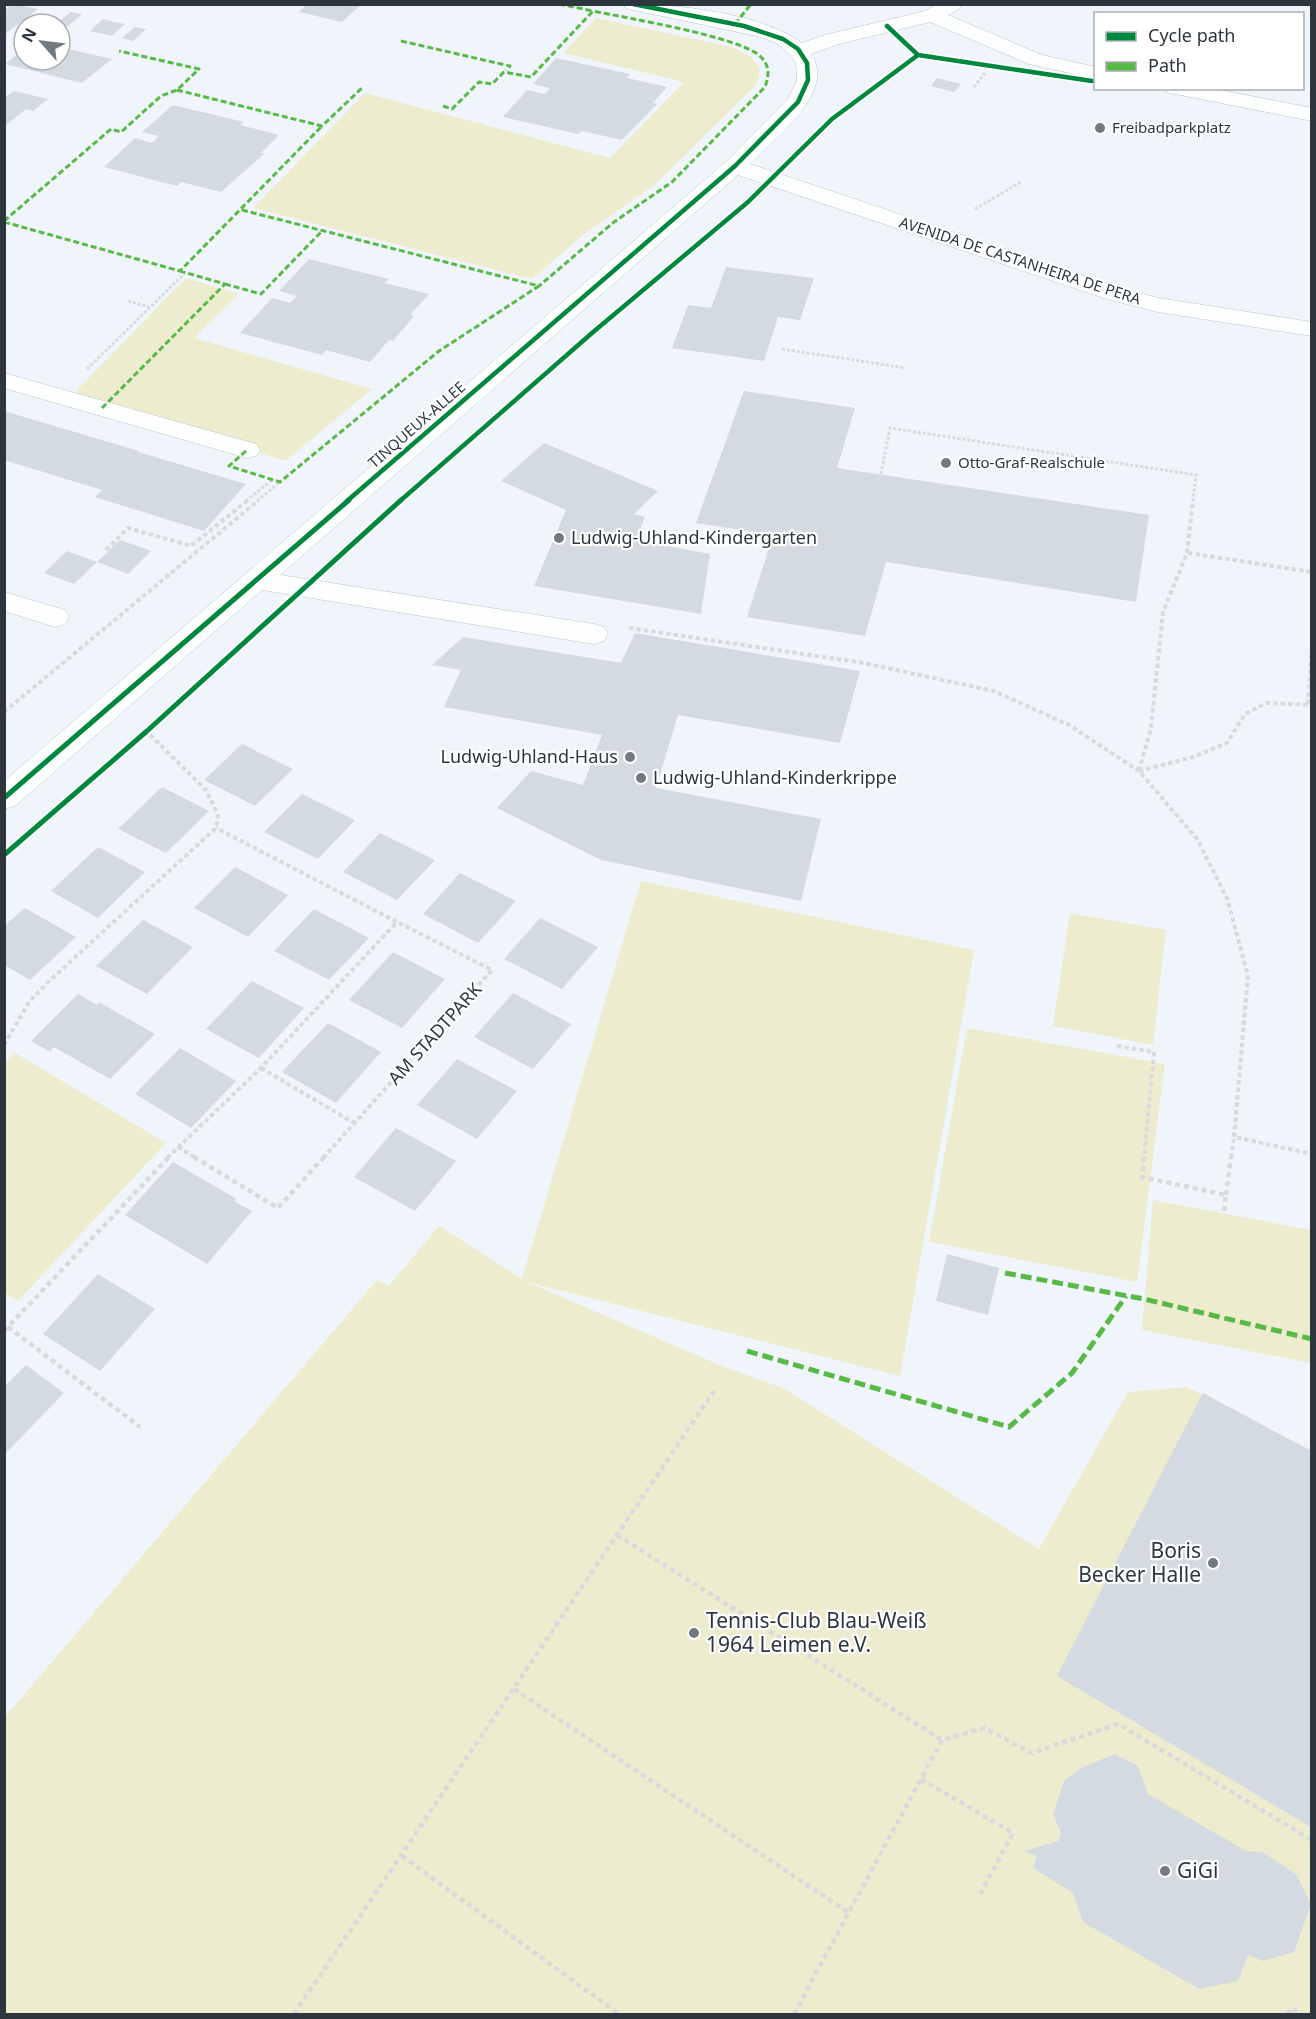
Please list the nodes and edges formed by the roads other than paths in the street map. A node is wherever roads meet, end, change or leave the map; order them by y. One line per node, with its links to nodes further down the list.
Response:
1 (633, 4): 4 (street)
2 (953, 4): 3 (street)
3 (932, 15): 4 (street); 5 (street)
4 (799, 51): 8 (street, TINQUEUX-ALLEE)
5 (1094, 73)
6 (1185, 90): 7 (street)
7 (1311, 115)
8 (735, 166): 9 (street, AVENIDA DE CASTANHEIRA DE PERA); 12 (street, TINQUEUX-ALLEE)
9 (1311, 329)
10 (4, 380): 11 (street)
11 (247, 450)
12 (256, 580): 15 (street); 16 (street, TINQUEUX-ALLEE)
13 (4, 602): 14 (street)
14 (55, 617)
15 (594, 634)
16 (4, 798)

